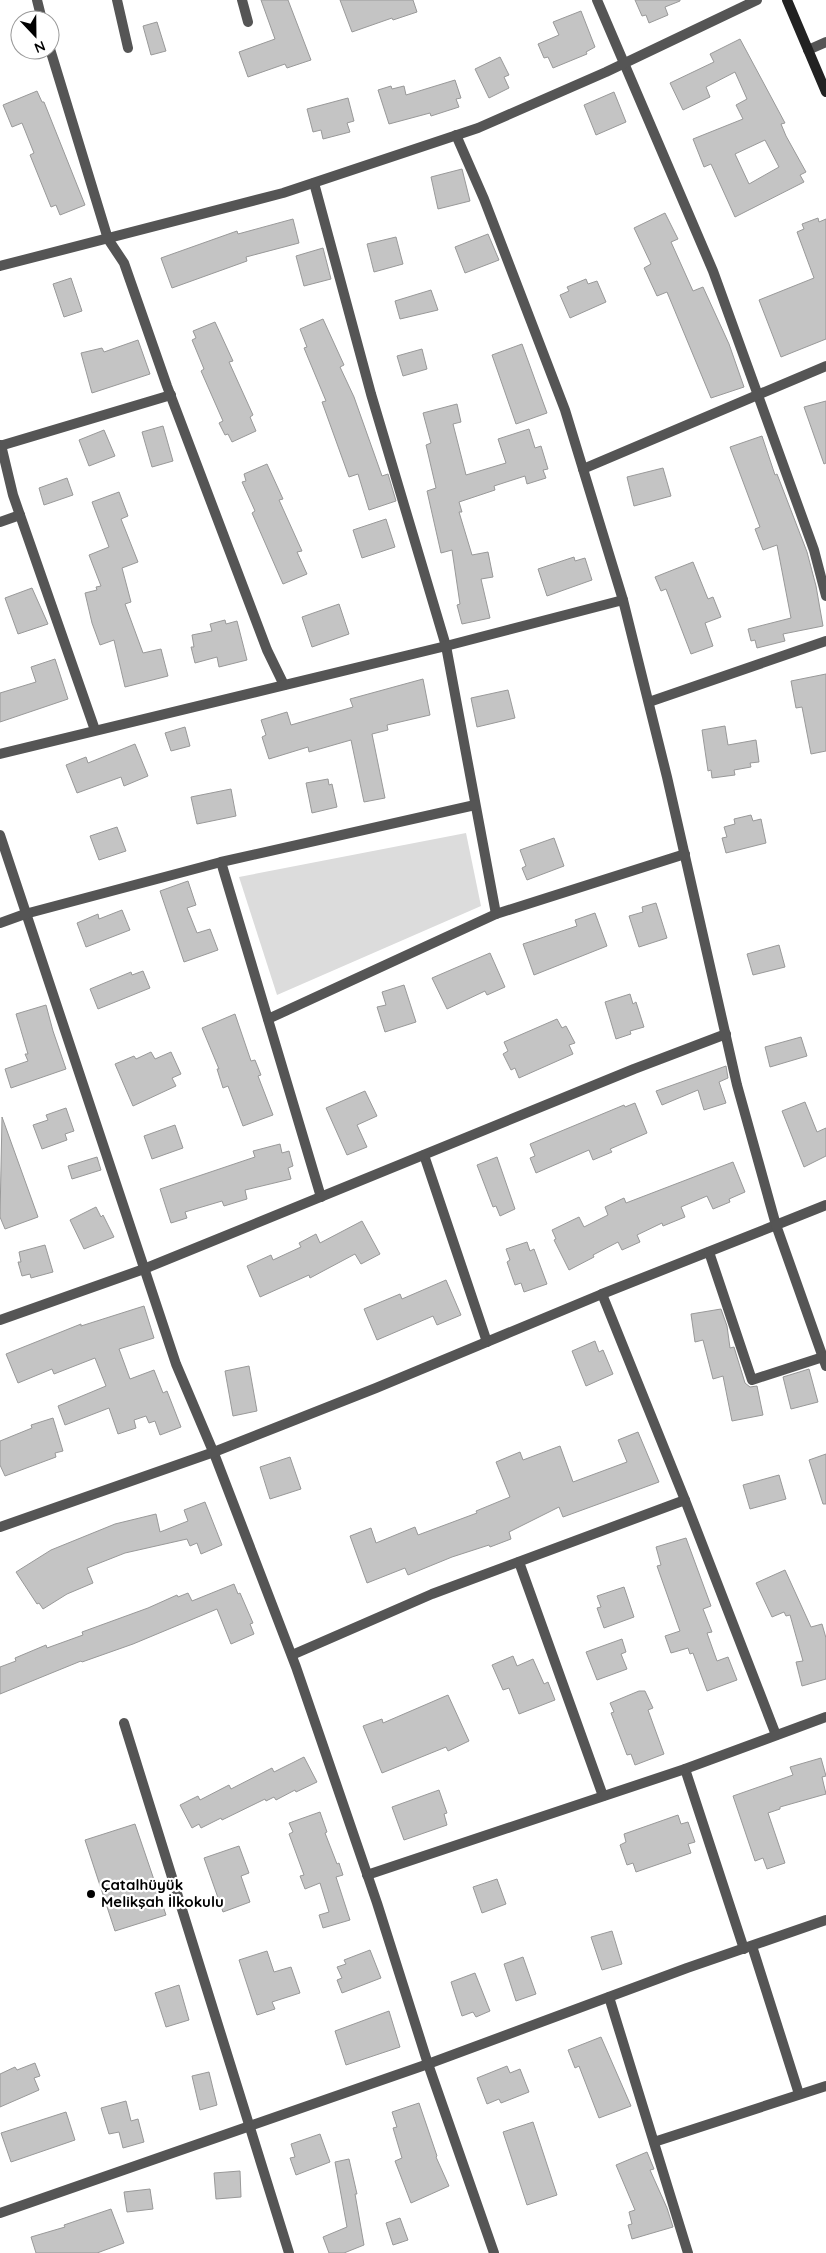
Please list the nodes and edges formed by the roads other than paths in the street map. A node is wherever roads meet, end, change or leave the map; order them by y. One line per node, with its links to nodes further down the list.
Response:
1 (118, 0): 8 (street)
2 (242, 0): 6 (street)
3 (597, 0): 11 (street)
4 (757, 0): 11 (street)
5 (787, 0): 9 (street)
6 (248, 22)
7 (826, 42): 9 (street)
8 (128, 48)
9 (808, 50): 12 (street)
10 (54, 60): 15 (street)
11 (625, 63): 13 (street); 18 (street)
12 (826, 92)
13 (456, 135): 14 (street); 21 (street)
14 (314, 183): 15 (street); 27 (street)
15 (108, 239): 16 (street); 19 (street)
16 (0, 266)
17 (826, 366): 18 (street)
18 (758, 394): 21 (street); 24 (street)
19 (171, 395): 20 (street); 28 (street)
20 (1, 445): 22 (street)
21 (583, 470): 25 (street)
22 (20, 515): 23 (street); 30 (street)
23 (0, 522)
24 (826, 596)
25 (623, 600): 27 (street); 29 (street)
26 (826, 641): 29 (street)
27 (446, 646): 28 (street); 32 (street)
28 (284, 686): 30 (street)
29 (648, 702): 34 (street)
30 (96, 730): 31 (street)
31 (0, 754)
32 (475, 805): 35 (street); 37 (street)
33 (0, 835): 36 (street)
34 (685, 854): 37 (street); 40 (street)
35 (221, 862): 36 (street); 39 (street)
36 (26, 914): 38 (street); 46 (street)
37 (496, 914): 39 (street)
38 (0, 923)
39 (268, 1019): 42 (street)
40 (726, 1034): 41 (street); 44 (street)
41 (424, 1155): 42 (street); 49 (street)
42 (321, 1197): 46 (street)
43 (826, 1205): 44 (street)
44 (776, 1225): 45 (street); 50 (street)
45 (709, 1252): 47 (street); 50 (street)
46 (144, 1269): 48 (street); 51 (street)
47 (602, 1294): 49 (street); 52 (street)
48 (0, 1320)
49 (487, 1342): 51 (street)
50 (824, 1361)
51 (214, 1452): 53 (street); 55 (street)
52 (685, 1500): 54 (street); 58 (street)
53 (0, 1526)
54 (519, 1562): 55 (street); 60 (street)
55 (292, 1655): 61 (street)
56 (826, 1717): 58 (street)
57 (124, 1723): 68 (street)
58 (776, 1735): 59 (street)
59 (685, 1769): 60 (street); 63 (street)
60 (603, 1796): 61 (street)
61 (367, 1875): 65 (street)
62 (826, 1920): 63 (street)
63 (748, 1947): 64 (street); 67 (street)
64 (609, 1997): 65 (street); 69 (street)
65 (428, 2064): 68 (street); 72 (street)
66 (826, 2086): 67 (street)
67 (799, 2094): 69 (street)
68 (250, 2126): 70 (street); 71 (street)
69 (654, 2142): 73 (street)
70 (0, 2213)
71 (290, 2253)
72 (494, 2253)
73 (688, 2253)

